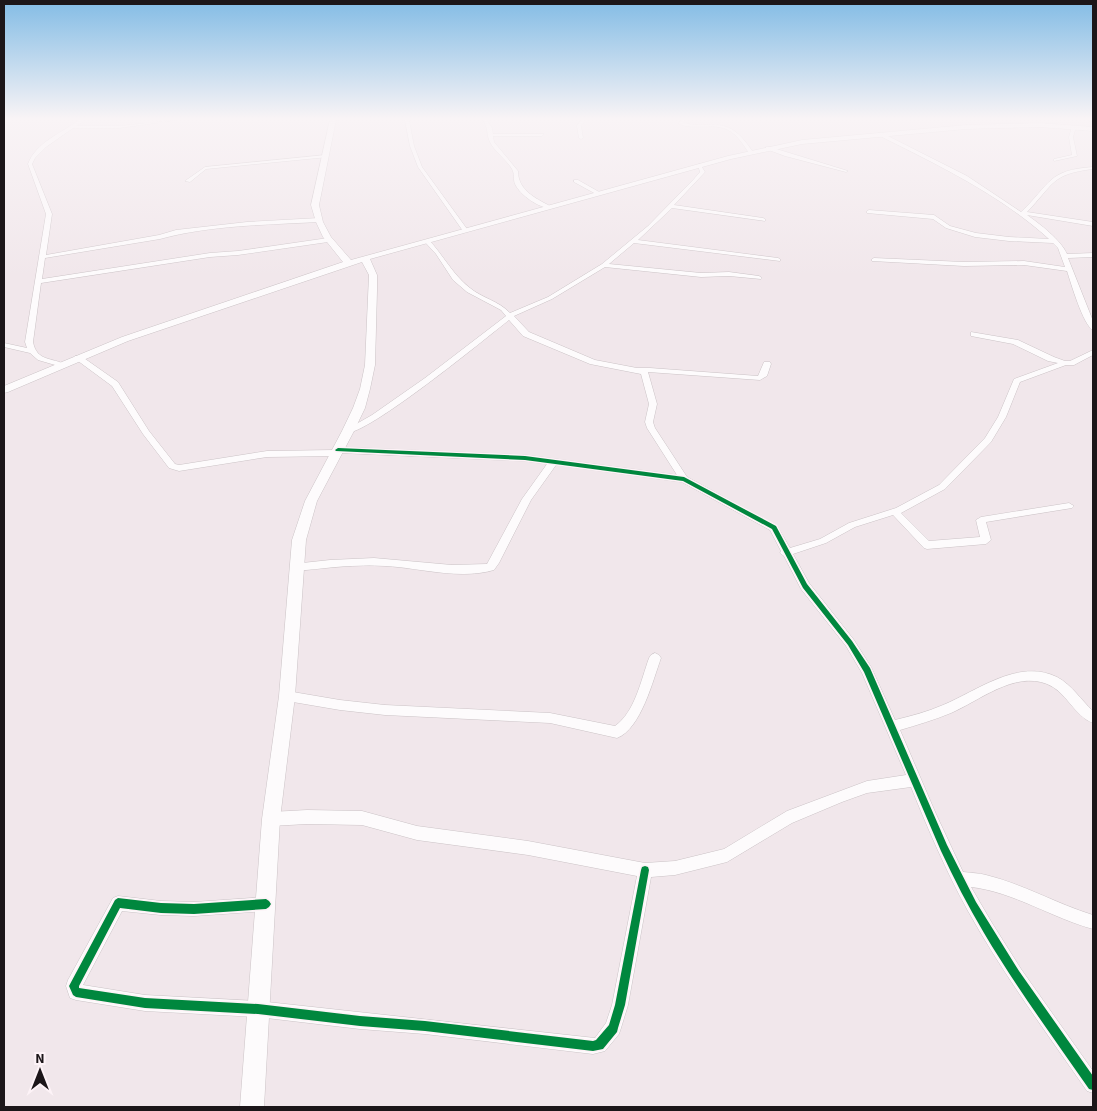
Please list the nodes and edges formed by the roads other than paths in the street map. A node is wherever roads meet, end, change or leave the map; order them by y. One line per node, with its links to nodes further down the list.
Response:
1 (33, 172): 27 (street)
2 (200, 172): 10 (street)
3 (322, 172): 17 (main road)
4 (423, 172): 20 (street)
5 (516, 172): 14 (street)
6 (675, 172): 12 (main road)
7 (703, 172): 13 (street)
8 (955, 172): 16 (street)
9 (1074, 172): 16 (street)
10 (188, 180)
11 (576, 181): 12 (street)
12 (598, 193): 14 (main road)
13 (669, 206): 18 (street); 23 (street)
14 (548, 207): 20 (main road)
15 (869, 212): 24 (street)
16 (1023, 214): 19 (street); 24 (street)
17 (319, 220): 21 (main road); 27 (street)
18 (763, 220)
19 (1093, 224)
20 (465, 230): 22 (main road)
21 (328, 240): 31 (main road); 35 (street)
22 (427, 241): 28 (main road); 36 (street)
23 (634, 241): 29 (street); 32 (street)
24 (1056, 241): 26 (street)
25 (1093, 255): 26 (street)
26 (1064, 256): 33 (street)
27 (42, 257): 35 (street)
28 (365, 258): 31 (main road); 48 (main road)
29 (778, 260)
30 (874, 260): 33 (street)
31 (349, 263): 42 (main road)
32 (604, 265): 34 (street); 36 (street)
33 (1069, 269): 37 (street)
34 (759, 278)
35 (38, 282): 40 (street)
36 (510, 316): 46 (street); 48 (street)
37 (1093, 328)
38 (974, 334): 43 (street)
39 (4, 345): 40 (street)
40 (30, 351): 45 (street)
41 (1093, 352): 43 (street)
42 (78, 358): 45 (main road); 49 (street)
43 (1065, 363): 53 (street)
44 (768, 364): 46 (street)
45 (62, 365): 47 (main road)
46 (640, 370): 51 (street)
47 (4, 390)
48 (348, 431): 49 (main road)
49 (338, 452): 50 (street); 55 (main road)
50 (553, 462): 51 (street); 55 (street)
51 (684, 479): 54 (street)
52 (1069, 506): 53 (street)
53 (894, 512): 54 (street)
54 (785, 553): 59 (street)
55 (297, 567): 57 (main road)
56 (655, 658): 57 (street)
57 (287, 696): 61 (main road)
58 (1093, 718): 59 (street)
59 (892, 726): 60 (street)
60 (916, 780): 62 (street); 63 (street)
61 (271, 820): 62 (street); 64 (main road)
62 (644, 870): 66 (street)
63 (959, 878): 65 (street); 67 (street)
64 (266, 904): 66 (main road); 66 (street)
65 (1093, 922)
66 (258, 1009): 68 (main road)
67 (1093, 1085)
68 (252, 1107)

